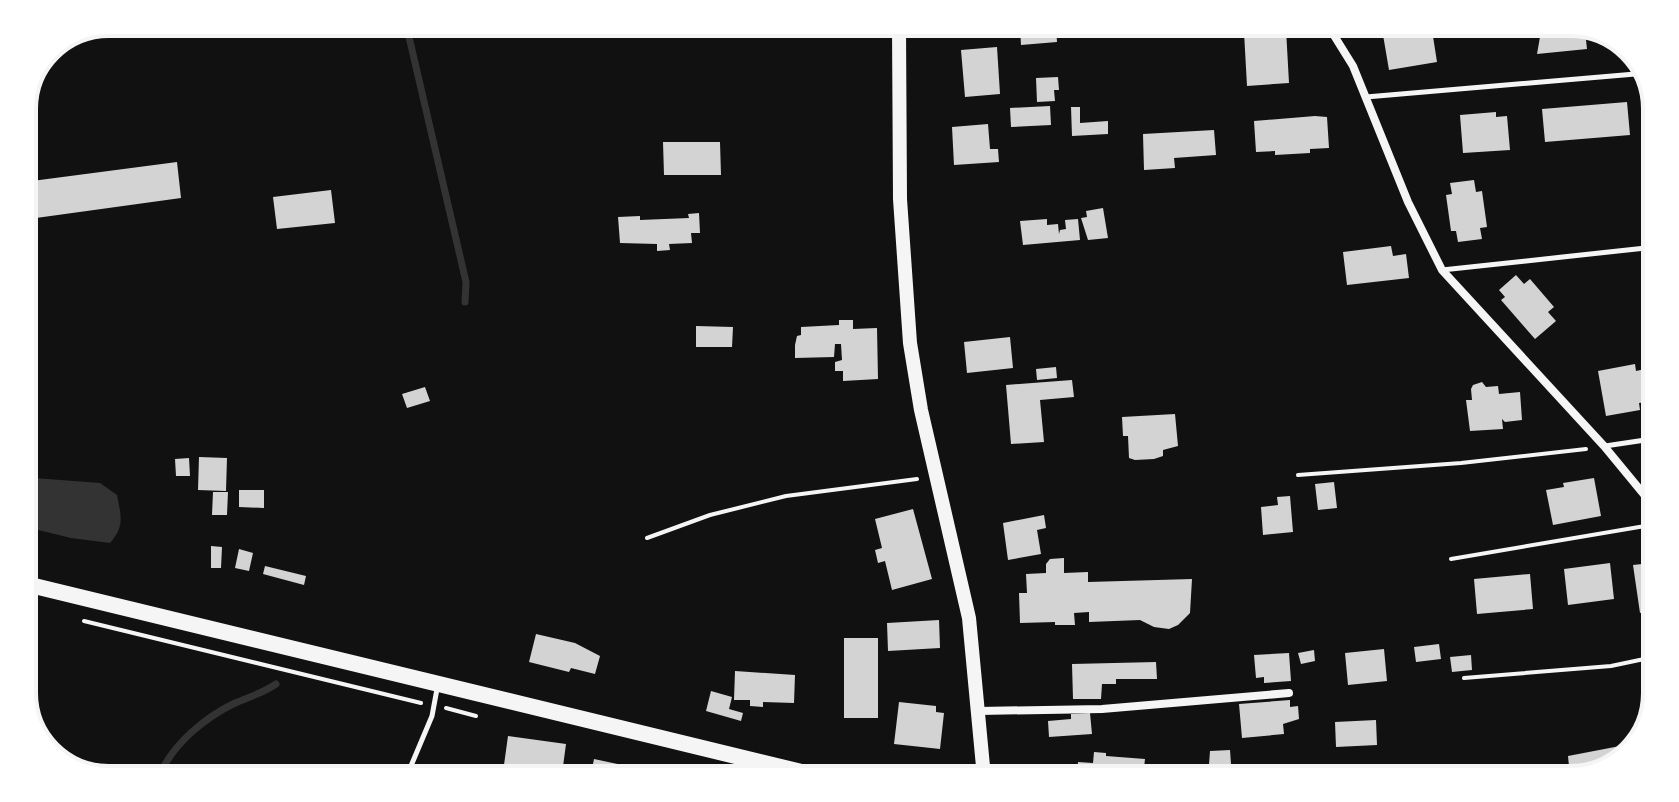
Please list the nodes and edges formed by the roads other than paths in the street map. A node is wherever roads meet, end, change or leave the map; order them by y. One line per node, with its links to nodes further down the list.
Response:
1 (899, 36): 13 (street)
2 (1334, 36): 4 (street)
3 (1634, 74): 4 (lane)
4 (1366, 97): 6 (street)
5 (1643, 248): 6 (lane)
6 (1442, 270): 8 (street)
7 (1643, 440): 8 (lane)
8 (1604, 446): 9 (street)
9 (1643, 493)
10 (36, 586): 11 (main road)
11 (438, 684): 14 (lane); 15 (main road)
12 (1289, 693): 13 (street)
13 (979, 711): 16 (street)
14 (411, 766)
15 (777, 766)
16 (983, 766)

